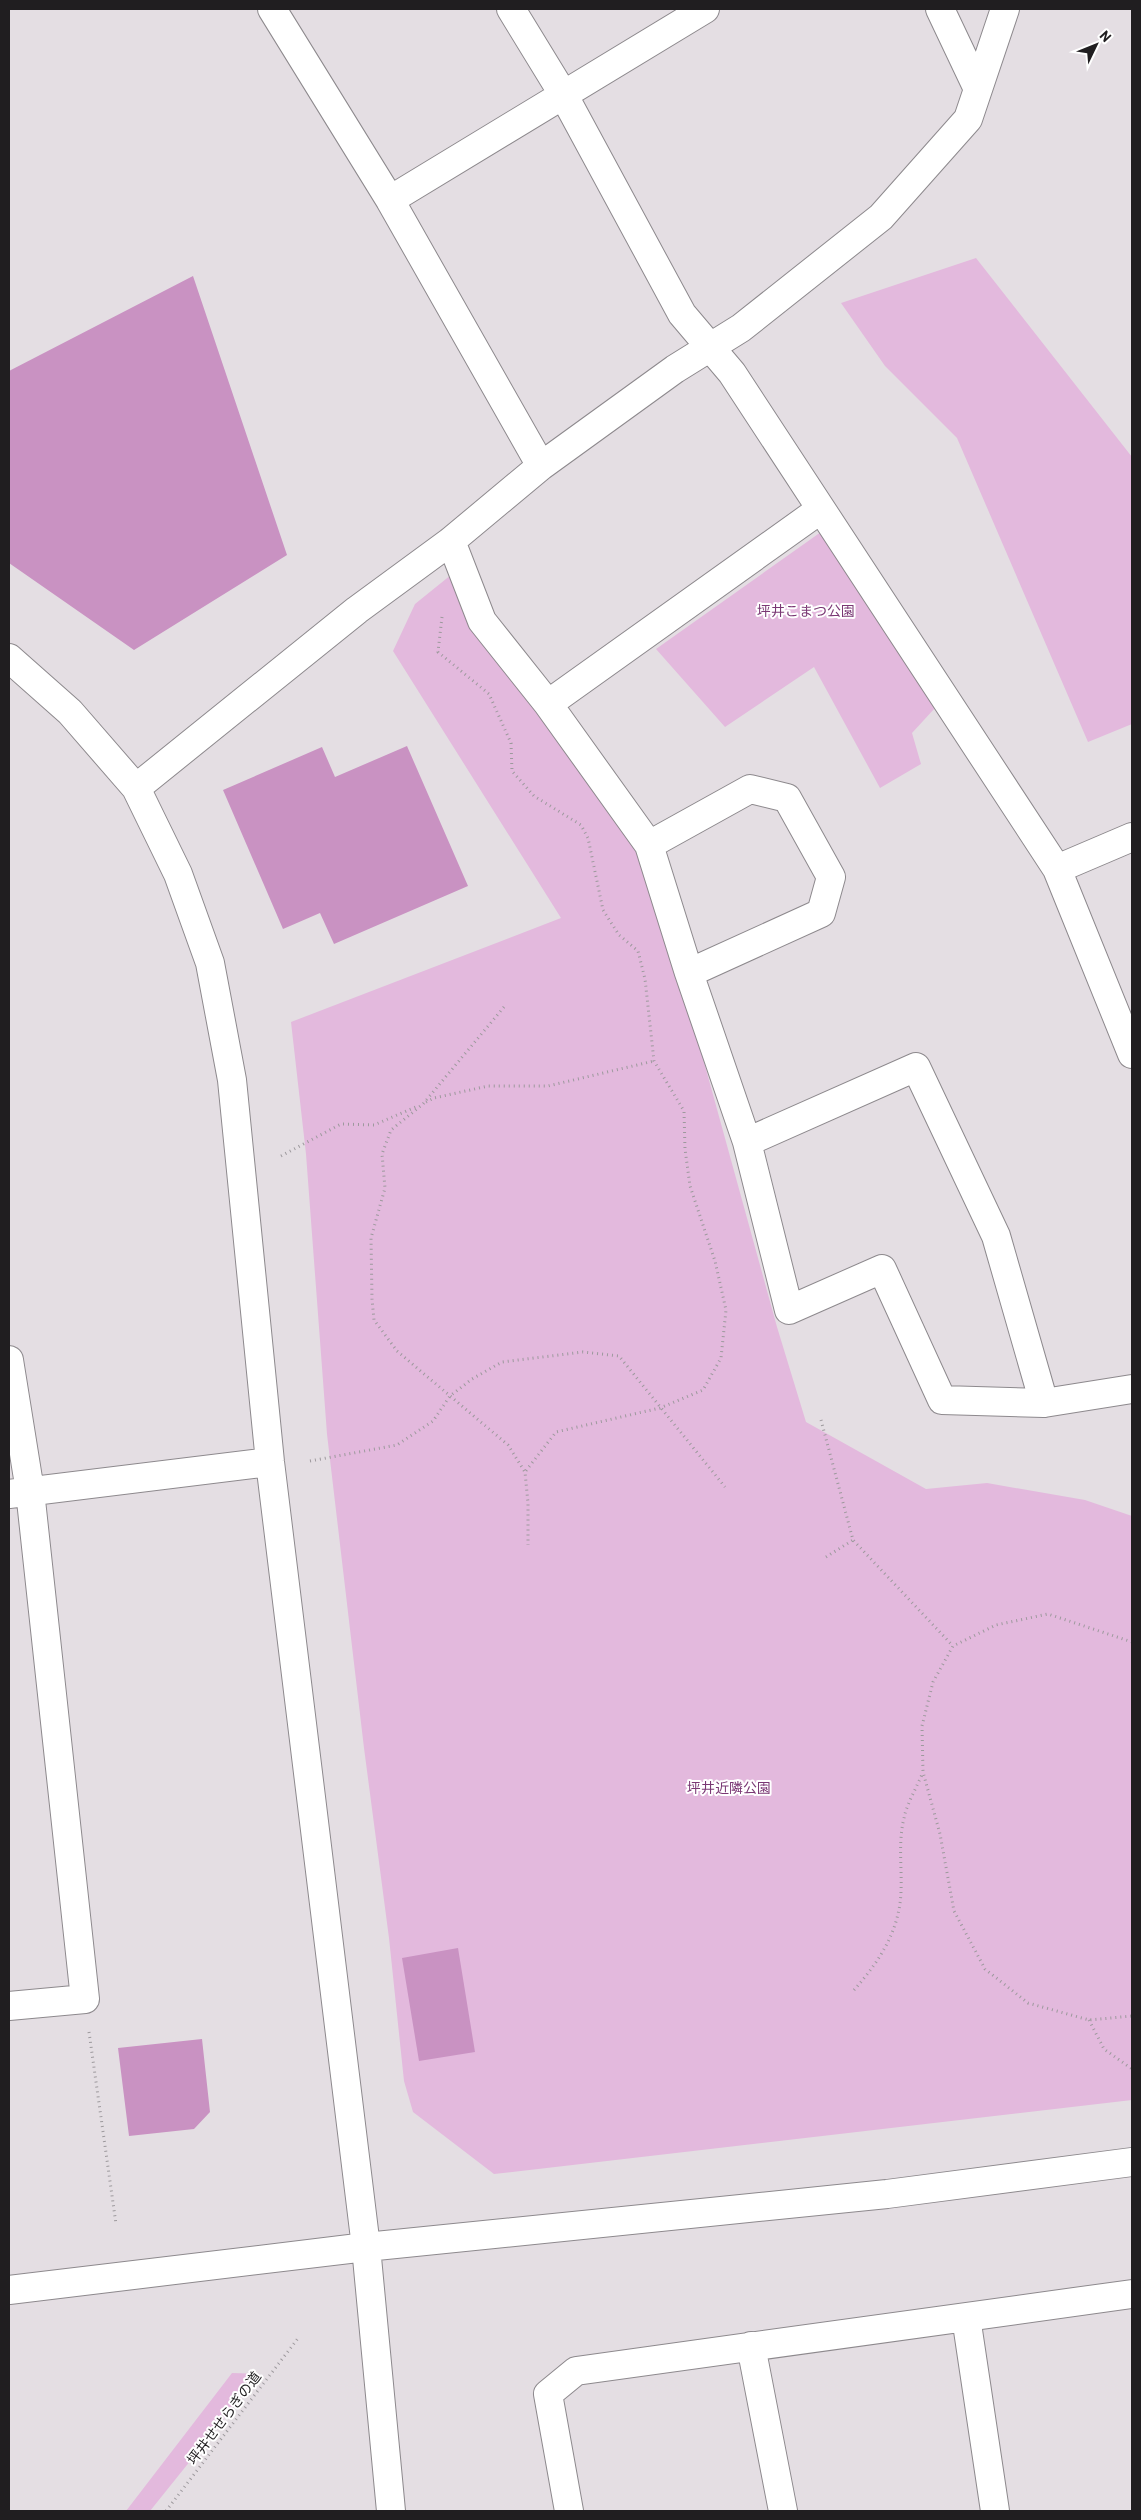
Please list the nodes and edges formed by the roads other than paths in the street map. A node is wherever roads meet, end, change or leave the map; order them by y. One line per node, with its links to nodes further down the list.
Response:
1 (272, 9): 8 (street)
2 (511, 9): 7 (street)
3 (705, 9): 7 (street)
4 (940, 9): 6 (street)
5 (1005, 9): 6 (street)
6 (977, 87): 9 (street)
7 (563, 94): 8 (street); 9 (street)
8 (390, 200): 10 (street)
9 (710, 347): 10 (street); 11 (street)
10 (541, 466): 12 (street)
11 (821, 509): 14 (street); 18 (street)
12 (451, 541): 14 (street); 15 (street)
13 (9, 658): 15 (street)
14 (548, 704): 17 (street)
15 (136, 788): 25 (street)
16 (1132, 838): 18 (street)
17 (649, 845): 19 (street); 19 (street)
18 (1057, 869): 20 (street)
19 (689, 973): 21 (street)
20 (1132, 1054)
21 (747, 1142): 24 (street); 24 (street)
22 (9, 1360): 26 (street)
23 (1132, 1389): 24 (street)
24 (1044, 1403)
25 (270, 1462): 26 (street); 29 (street)
26 (19, 1493): 27 (street)
27 (9, 2006)
28 (1132, 2162): 29 (street)
29 (366, 2246): 30 (street); 34 (street)
30 (9, 2290)
31 (1132, 2294): 32 (street)
32 (966, 2317): 33 (street); 37 (street)
33 (751, 2346): 35 (street); 36 (street)
34 (391, 2511)
35 (569, 2511)
36 (783, 2511)
37 (995, 2511)

